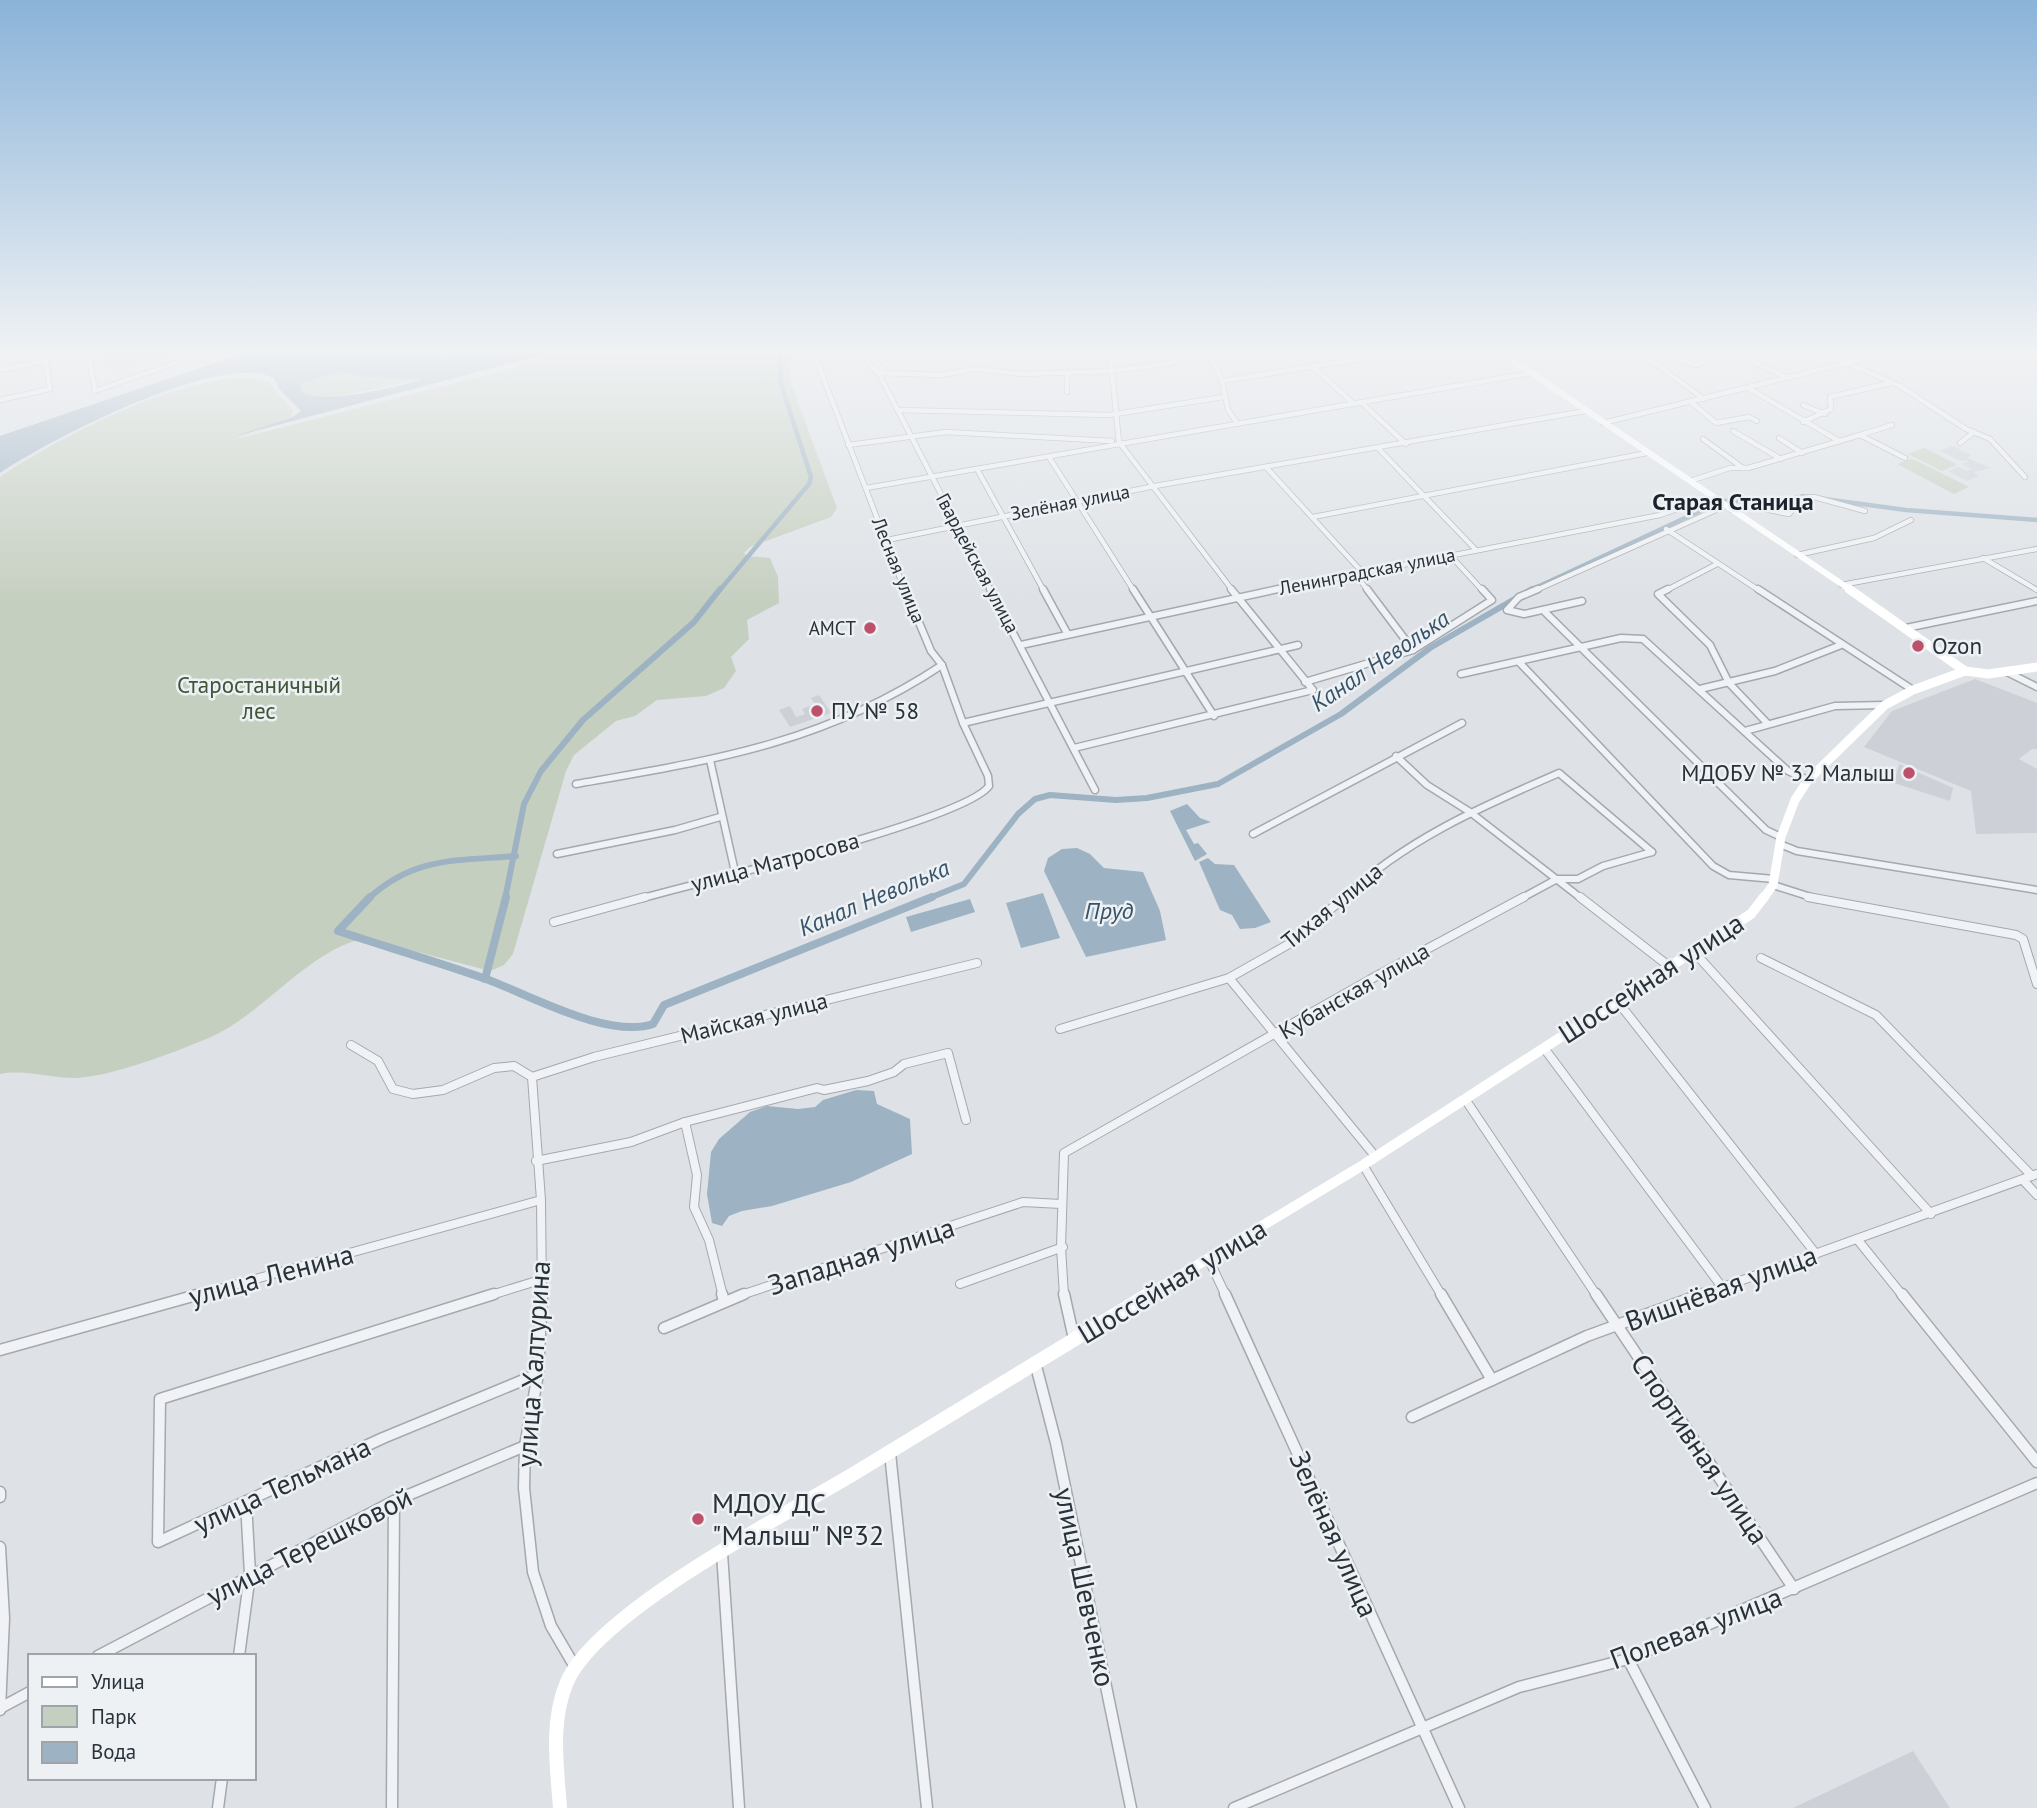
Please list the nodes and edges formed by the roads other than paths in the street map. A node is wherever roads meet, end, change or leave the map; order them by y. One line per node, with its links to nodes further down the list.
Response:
1 (844, 435): 22 (street, Лесная улица)
2 (909, 435): 22 (street)
3 (911, 435): 32 (street, Гвардейская улица)
4 (1010, 435): 18 (street)
5 (1118, 435): 18 (street)
6 (1163, 435): 18 (street)
7 (1397, 435): 21 (street)
8 (1453, 435): 21 (street, Зелёная улица)
9 (1621, 435): 24 (main road)
10 (1740, 435): 28 (street)
11 (1827, 435): 19 (street)
12 (1859, 435): 19 (street)
13 (1860, 435): 27 (street)
14 (1970, 435): 20 (street)
15 (1982, 435): 33 (street)
16 (1779, 438): 25 (street)
17 (1703, 439): 30 (street)
18 (1119, 442): 26 (street); 35 (street)
19 (1839, 442): 25 (street)
20 (1960, 443)
21 (1406, 444): 23 (street, Зелёная улица)
22 (848, 445): 36 (street, Лесная улица)
23 (1378, 449): 29 (street, Зелёная улица); 37 (street)
24 (1647, 453): 34 (main road); 37 (street)
25 (1802, 453): 28 (street)
26 (1049, 457): 31 (street); 39 (street)
27 (1905, 458)
28 (1781, 459): 30 (street)
29 (1266, 467): 35 (street, Зелёная улица); 43 (street)
30 (1744, 468): 34 (street)
31 (977, 469): 32 (street); 42 (street)
32 (932, 476): 36 (street); 45 (street, Гвардейская улица)
33 (2025, 477)
34 (1690, 481): 38 (main road)
35 (1156, 486): 39 (street, Зелёная улица); 57 (street)
36 (866, 488): 47 (street, Лесная улица)
37 (1421, 492): 43 (street); 48 (street)
38 (1713, 497): 40 (main road); 48 (street, Ленинградская улица)
39 (1079, 501): 42 (street, Зелёная улица); 61 (street)
40 (1727, 507): 41 (street); 46 (street); 51 (main road)
41 (1865, 511)
42 (1003, 515): 45 (street, Зелёная улица); 63 (street)
43 (1312, 517): 54 (street)
44 (1911, 520): 51 (street)
45 (956, 525): 47 (street, Зелёная улица); 64 (street, Гвардейская улица)
46 (1666, 529): 53 (street); 60 (street)
47 (887, 540): 71 (street, Лесная улица)
48 (1475, 549): 50 (street, Ленинградская улица)
49 (2036, 549): 52 (street)
50 (1449, 555): 54 (street, Ленинградская улица); 69 (street)
51 (1797, 555): 55 (main road)
52 (1982, 558): 55 (street); 56 (street)
53 (1717, 564): 66 (street); 78 (street)
54 (1359, 572): 57 (street, Ленинградская улица); 69 (street)
55 (1841, 585): 62 (main road)
56 (2037, 590)
57 (1236, 597): 61 (street, Ленинградская улица); 68 (street)
58 (1582, 600): 60 (street)
59 (2037, 601): 62 (street)
60 (1545, 611): 67 (street)
61 (1152, 614): 63 (street, Ленинградская улица); 73 (street)
62 (1906, 628): 74 (main road)
63 (1067, 633): 64 (street, Ленинградская улица)
64 (1021, 645): 82 (street, Гвардейская улица)
65 (1298, 645): 68 (street)
66 (1840, 645): 78 (street); 81 (street)
67 (1583, 648): 70 (street); 80 (street); 99 (street)
68 (1278, 650): 73 (street); 77 (street)
69 (1413, 650): 77 (street)
70 (1519, 662): 76 (street); 104 (street)
71 (942, 665): 85 (street, Лесная улица); 91 (street)
72 (2037, 667): 75 (main road)
73 (1184, 669): 82 (street); 84 (street)
74 (1965, 671): 75 (main road); 81 (main road)
75 (2007, 672): 79 (street)
76 (1461, 674)
77 (1305, 682): 84 (street)
78 (1729, 683): 80 (street); 87 (street)
79 (2037, 687)
80 (1700, 689): 88 (street)
81 (1913, 690): 83 (main road)
82 (1048, 701): 85 (street); 89 (street, Гвардейская улица)
83 (1885, 705): 87 (street); 92 (main road)
84 (1214, 716): 89 (street)
85 (963, 723): 94 (street, Лесная улица)
86 (1462, 723): 90 (street)
87 (1767, 723): 88 (street)
88 (1745, 731): 92 (street)
89 (1074, 748): 95 (street, Гвардейская улица)
90 (1396, 756): 96 (street); 98 (street)
91 (710, 760): 93 (street); 97 (street)
92 (1808, 780): 99 (main road)
93 (576, 784)
94 (989, 786): 102 (street, улица Матросова)
95 (1096, 790)
96 (1470, 811): 100 (street, Тихая улица); 103 (street); 111 (street, Тихая улица)
97 (720, 817): 101 (street); 102 (street)
98 (1253, 834)
99 (1781, 841): 104 (main road); 105 (street)
100 (1652, 852): 103 (street, Кубанская улица)
101 (557, 854)
102 (735, 872): 106 (street, улица Матросова)
103 (1557, 879): 110 (street); 115 (street, Кубанская улица)
104 (1772, 886): 107 (main road, Шоссейная улица); 112 (street)
105 (2037, 890)
106 (554, 922)
107 (1695, 953): 110 (main road, Шоссейная улица); 129 (street)
108 (1761, 958): 125 (street)
109 (977, 963): 118 (street, Майская улица)
110 (1670, 967): 113 (main road, Шоссейная улица)
111 (1229, 978): 114 (street, Тихая улица); 115 (street)
112 (2037, 984)
113 (1618, 1002): 117 (main road, Шоссейная улица); 132 (street)
114 (1060, 1029)
115 (1276, 1035): 122 (street); 128 (street, Кубанская улица)
116 (351, 1045): 118 (street)
117 (1544, 1048): 119 (main road, Шоссейная улица); 136 (street)
118 (533, 1076): 123 (street, улица Халтурина)
119 (1465, 1099): 122 (main road, Шоссейная улица); 138 (street, Спортивная улица)
120 (966, 1120): 121 (street)
121 (685, 1122): 123 (street); 137 (street)
122 (1376, 1156): 124 (main road, Шоссейная улица)
123 (536, 1161): 127 (street, улица Халтурина)
124 (1363, 1165): 133 (main road, Шоссейная улица); 144 (street)
125 (2031, 1177): 126 (street); 129 (street, Вишнёвая улица)
126 (2037, 1195)
127 (541, 1200): 134 (street, улица Халтурина); 141 (street, улица Ленина)
128 (1061, 1204): 131 (street); 137 (street, Западная улица)
129 (1931, 1214): 130 (street, Вишнёвая улица)
130 (1857, 1240): 132 (street, Вишнёвая улица); 148 (street)
131 (1063, 1247): 135 (street); 140 (street)
132 (1816, 1254): 136 (street, Вишнёвая улица)
133 (1209, 1260): 140 (main road, Шоссейная улица); 162 (street, Зелёная улица)
134 (543, 1279): 143 (street, улица Халтурина); 151 (street, улица Тельмана)
135 (960, 1284)
136 (1723, 1287): 138 (street, Вишнёвая улица)
137 (724, 1301): 139 (street, Западная улица)
138 (1617, 1324): 144 (street, Вишнёвая улица); 155 (street, Спортивная улица)
139 (664, 1328)
140 (1074, 1339): 142 (main road, Шоссейная улица)
141 (0, 1350)
142 (1036, 1366): 147 (main road, Шоссейная улица); 169 (street, улица Шевченко)
143 (538, 1374): 146 (street, улица Халтурина); 151 (street, улица Тельмана)
144 (1492, 1380): 145 (street, Вишнёвая улица)
145 (1412, 1417)
146 (525, 1446): 150 (street, улица Терешковой); 159 (street, улица Халтурина)
147 (890, 1453): 153 (main road, Шоссейная улица); 168 (street)
148 (2037, 1462)
149 (2037, 1483): 155 (street, Полевая улица)
150 (394, 1501): 154 (street, улица Терешковой); 165 (street)
151 (246, 1502): 154 (street)
152 (0, 1547): 161 (street)
153 (722, 1553): 159 (main road, Шоссейная улица); 167 (street)
154 (250, 1574): 156 (street, улица Терешковой); 157 (street)
155 (1794, 1589): 158 (street, Полевая улица)
156 (102, 1654)
157 (239, 1654)
158 (1628, 1659): 162 (street, Полевая улица); 172 (street)
159 (575, 1667): 166 (main road)
160 (28, 1693): 161 (street)
161 (1, 1708)
162 (1422, 1727): 170 (street, Полевая улица); 171 (street, Зелёная улица)
163 (222, 1780): 164 (street)
164 (218, 1808)
165 (392, 1808)
166 (560, 1808)
167 (739, 1808)
168 (927, 1808)
169 (1130, 1808)
170 (1234, 1808)
171 (1459, 1808)
172 (1705, 1808)

